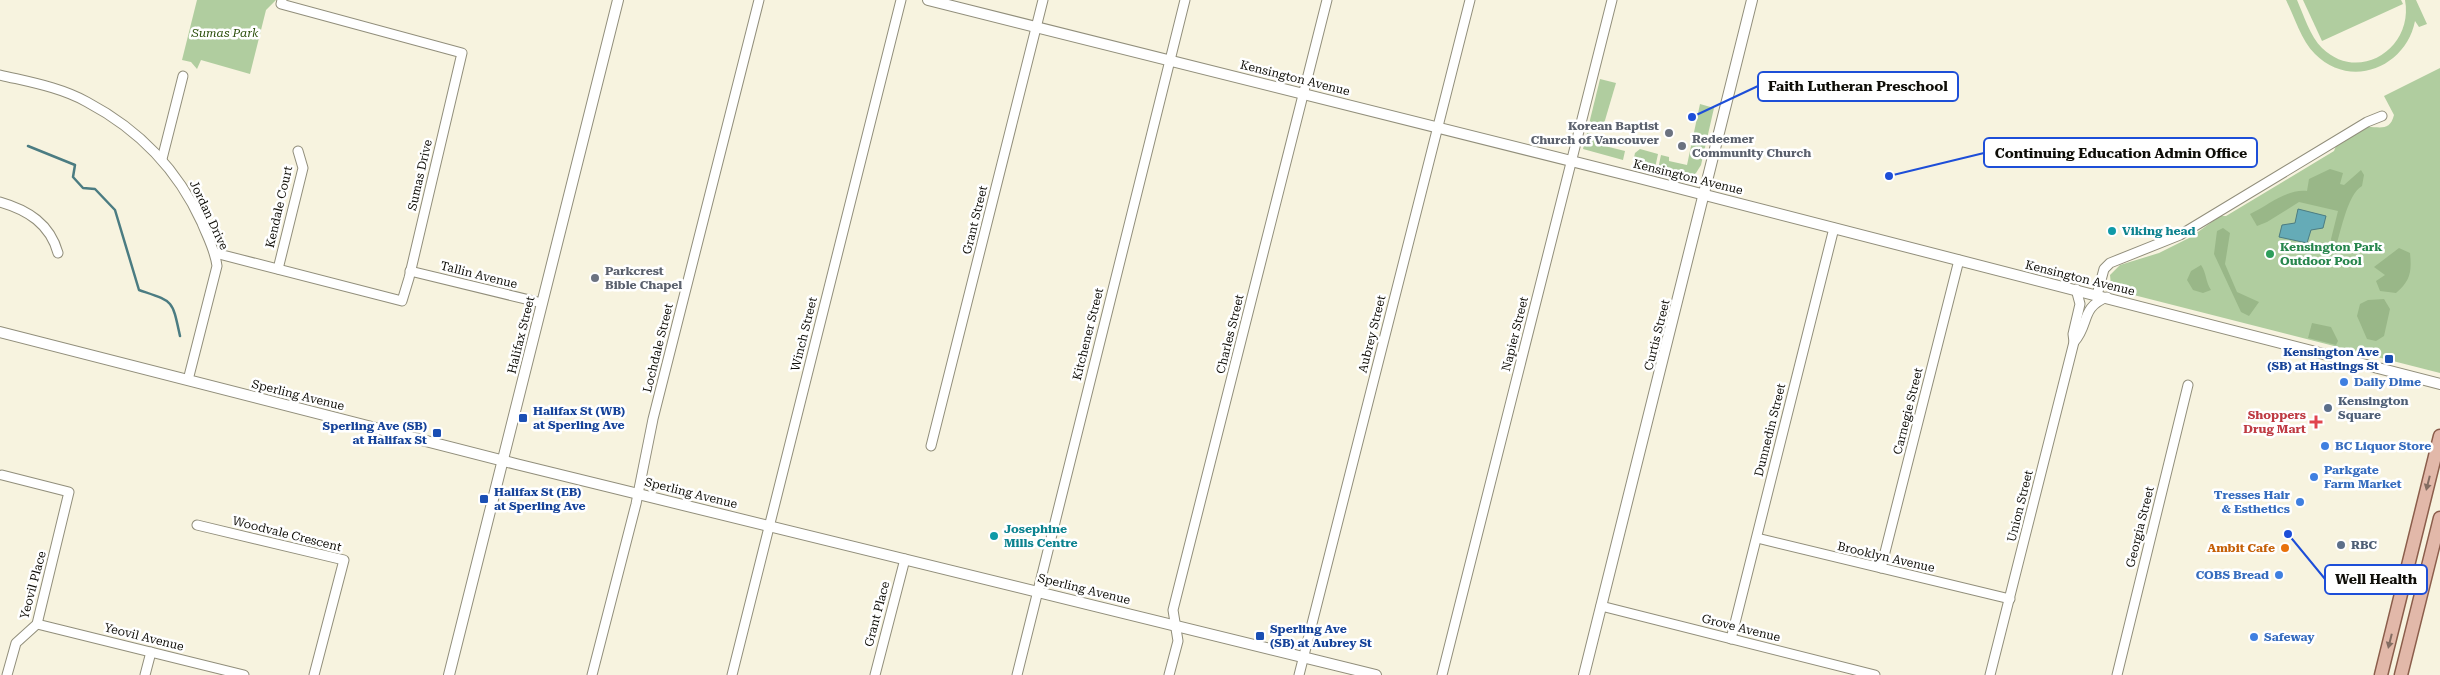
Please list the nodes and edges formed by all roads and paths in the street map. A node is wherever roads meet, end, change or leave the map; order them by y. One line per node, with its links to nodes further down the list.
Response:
1 (282, 0): 29 (street, Sumas Drive)
2 (618, 0): 33 (street, Halifax Street)
3 (759, 0): 43 (street, Lochdale Street)
4 (901, 0): 46 (street, Winch Street)
5 (928, 0): 12 (street, Kensington Avenue)
6 (1043, 0): 12 (street, Grant Street)
7 (1185, 0): 13 (street, Kitchener Street)
8 (1327, 0): 16 (street, Charles Street)
9 (1470, 0): 18 (street, Aubrey Street)
10 (1612, 0): 21 (street, Napier Street)
11 (1752, 0): 22 (street, Curtis Street)
12 (1037, 27): 13 (street, Kensington Avenue); 40 (street, Grant Street)
13 (1170, 61): 16 (street, Kensington Avenue); 50 (street, Kitchener Street)
14 (0, 75): 20 (street, Jordan Drive)
15 (183, 76): 20 (street)
16 (1303, 93): 18 (street, Kensington Avenue); 54 (street, Charles Street)
17 (2382, 116): 31 (street)
18 (1437, 127): 21 (street, Kensington Avenue); 57 (street, Aubrey Street)
19 (298, 151): 28 (street, Kendale Court)
20 (162, 159): 26 (street, Jordan Drive)
21 (1572, 161): 22 (street, Kensington Avenue); 70 (street, Napier Street)
22 (1704, 194): 24 (street, Kensington Avenue); 52 (street, Curtis Street)
23 (0, 202): 25 (street)
24 (1834, 228): 27 (street, Kensington Avenue); 47 (street, Dunnedin Street)
25 (58, 253)
26 (215, 253): 28 (street, Sumas Drive); 36 (street, Jordan Drive)
27 (1959, 260): 30 (street, Kensington Avenue); 49 (street, Carnegie Street)
28 (278, 269): 29 (street, Sumas Drive)
29 (410, 271): 33 (street, Tallin Avenue)
30 (2076, 289): 31 (street, Kensington Avenue); 35 (street, Union Street)
31 (2097, 295): 32 (street, Kensington Avenue)
32 (2107, 297): 35 (street, Union Street); 37 (street, Kensington Avenue)
33 (542, 304): 41 (street, Halifax Street)
34 (0, 332): 36 (street, Sperling Avenue)
35 (2074, 342): 51 (street, Union Street)
36 (188, 380): 41 (street, Sperling Avenue)
37 (2440, 384)
38 (2188, 385): 74 (street, Georgia Street)
39 (2440, 436): 75 (main road, one-way to 75)
40 (931, 446)
41 (503, 460): 43 (street, Sperling Avenue); 62 (street, Halifax Street)
42 (2, 475): 53 (street, Yeovil Place)
43 (638, 493): 46 (street, Sperling Avenue); 63 (street, Lochdale Street)
44 (2440, 518): 76 (main road)
45 (197, 525): 61 (street, Woodvale Crescent)
46 (769, 525): 48 (street, Sperling Avenue); 64 (street, Winch Street)
47 (1757, 538): 49 (street, Brooklyn Avenue); 55 (street, Dunnedin Street)
48 (905, 558): 50 (street, Sperling Avenue); 65 (street, Grant Place)
49 (1881, 568): 51 (street, Brooklyn Avenue)
50 (1038, 591): 54 (street, Sperling Avenue); 66 (street, Kitchener Street)
51 (2010, 599): 73 (street, Union Street)
52 (1601, 606): 55 (street, Grove Avenue); 71 (street, Curtis Street)
53 (37, 624): 56 (street, Yeovil Avenue); 58 (street, Yeovil Place)
54 (1176, 625): 57 (street, Sperling Avenue); 67 (street, Charles Street)
55 (1732, 639): 72 (street, Grove Avenue)
56 (151, 652): 59 (street); 60 (street, Yeovil Avenue)
57 (1303, 657): 68 (street, Aubrey Street); 69 (street, Sperling Avenue)
58 (7, 675)
59 (145, 675)
60 (244, 675)
61 (314, 675)
62 (449, 675)
63 (592, 675)
64 (732, 675)
65 (875, 675)
66 (1017, 675)
67 (1169, 675)
68 (1299, 675)
69 (1376, 675)
70 (1442, 675)
71 (1584, 675)
72 (1875, 675)
73 (1990, 675)
74 (2117, 675)
75 (2382, 675)
76 (2401, 675)

